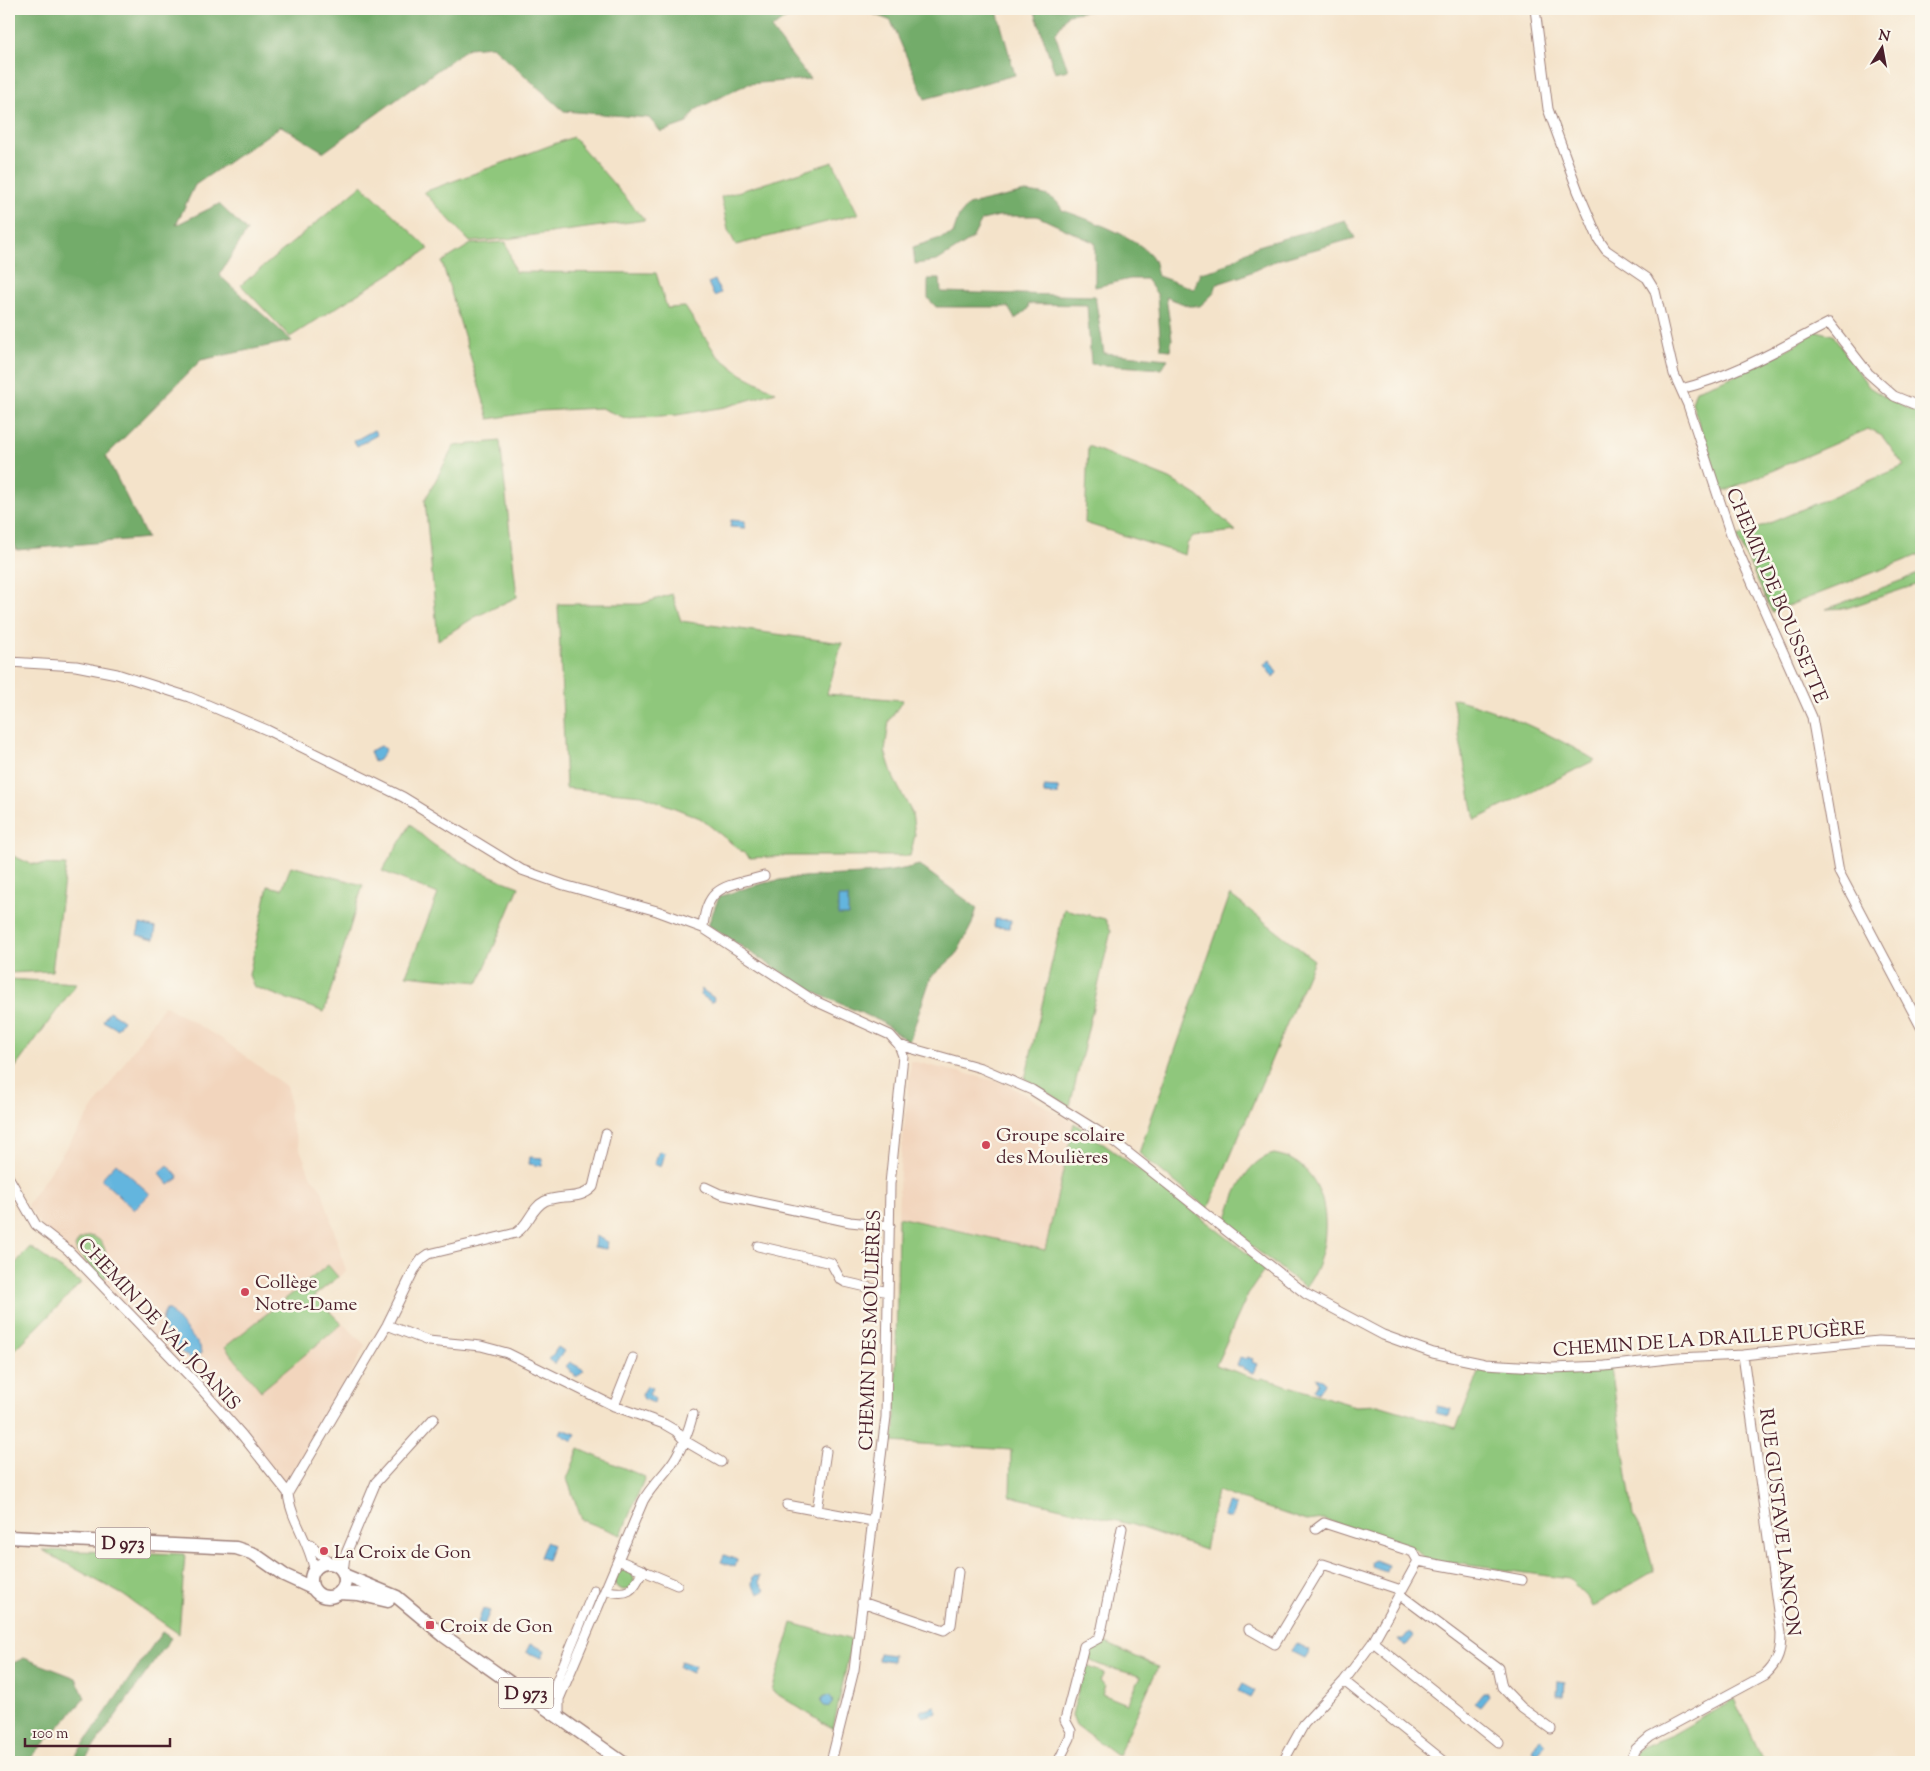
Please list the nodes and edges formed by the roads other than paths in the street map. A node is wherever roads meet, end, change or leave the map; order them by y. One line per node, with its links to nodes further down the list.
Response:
1 (1535, 9): 2 (street, CHEMIN DE BOUSSETTE)
2 (1681, 389): 3 (street); 7 (street, CHEMIN DE BOUSSETTE)
3 (1921, 407)
4 (9, 662): 6 (street)
5 (764, 876): 6 (street)
6 (703, 928): 8 (street)
7 (1921, 1027)
8 (899, 1045): 12 (street, CHEMIN DES MOULIÈRES); 17 (street, CHEMIN DE LA DRAILLE PUGÈRE)
9 (606, 1134): 15 (street)
10 (9, 1178): 25 (street, CHEMIN DE VAL JOANIS)
11 (705, 1187): 12 (street)
12 (890, 1226): 14 (street, CHEMIN DES MOULIÈRES)
13 (758, 1246): 14 (street)
14 (888, 1292): 28 (street, CHEMIN DES MOULIÈRES)
15 (387, 1325): 19 (street); 25 (street)
16 (1921, 1343): 17 (street, CHEMIN DE LA DRAILLE PUGÈRE)
17 (1743, 1355): 65 (street, RUE GUSTAVE LANÇON)
18 (634, 1358): 19 (street)
19 (614, 1406): 22 (street)
20 (693, 1414): 22 (street)
21 (434, 1418): 33 (street)
22 (685, 1441): 24 (street); 34 (street)
23 (826, 1451): 27 (street)
24 (721, 1462)
25 (288, 1493): 32 (street)
26 (787, 1505): 27 (street)
27 (817, 1510): 28 (street)
28 (872, 1521): 49 (street, CHEMIN DES MOULIÈRES)
29 (1122, 1528): 62 (street)
30 (1316, 1528): 35 (street)
31 (9, 1537): 38 (main road, D 973)
32 (306, 1538): 36 (street); 37 (street)
33 (344, 1556): 36 (street); 41 (street)
34 (618, 1560): 39 (street); 46 (street)
35 (1418, 1562): 42 (street); 47 (street)
36 (330, 1563): 37 (main road); 41 (main road)
37 (314, 1569): 38 (main road); 44 (main road)
38 (278, 1570): 44 (main road, D 973)
39 (642, 1570): 43 (street); 46 (street)
40 (958, 1572): 49 (street)
41 (344, 1574): 48 (main road); 50 (main road, D 973)
42 (1522, 1580)
43 (677, 1585)
44 (312, 1588): 48 (main road)
45 (594, 1590): 55 (street)
46 (605, 1590): 54 (street)
47 (1400, 1592): 51 (street); 52 (street); 58 (street)
48 (339, 1593): 50 (main road, D 973)
49 (862, 1602): 61 (street, CHEMIN DES MOULIÈRES)
50 (430, 1625): 56 (main road, D 973)
51 (1249, 1629)
52 (1373, 1642): 53 (street); 59 (street)
53 (1344, 1681): 63 (street); 64 (street)
54 (565, 1686): 55 (street); 57 (street)
55 (555, 1694): 56 (street)
56 (544, 1706): 57 (main road, D 973)
57 (559, 1716): 60 (main road, D 973)
58 (1551, 1730)
59 (1499, 1743)
60 (622, 1762)
61 (831, 1762)
62 (1058, 1762)
63 (1283, 1762)
64 (1445, 1762)
65 (1630, 1762)

